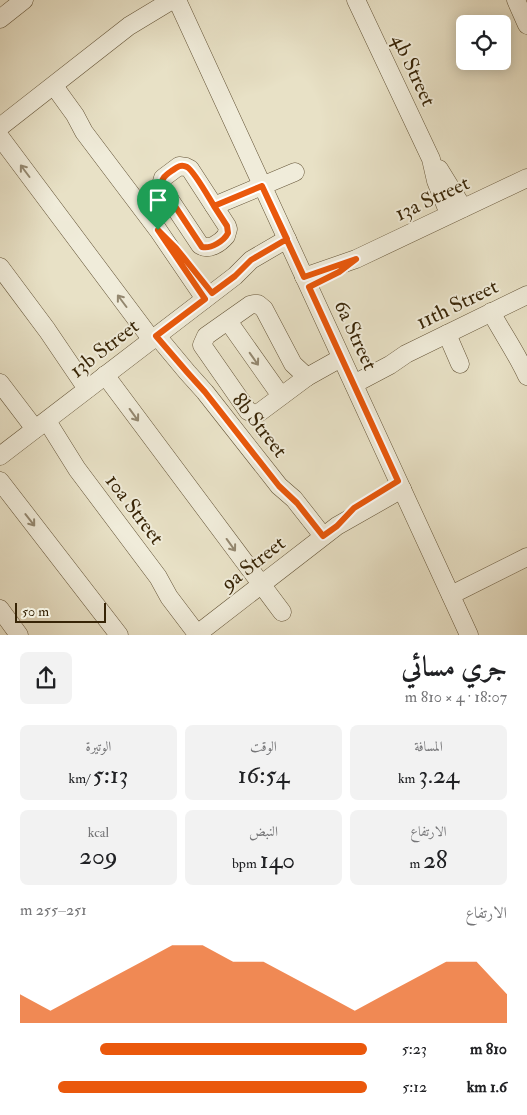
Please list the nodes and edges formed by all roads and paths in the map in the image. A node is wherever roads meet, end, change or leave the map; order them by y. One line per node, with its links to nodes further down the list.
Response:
1 (24, 0): 5 (street)
2 (356, 0): 14 (street, 4b Street)
3 (516, 0): 6 (street)
4 (177, 3): 7 (street); 12 (street, 6a Street)
5 (0, 19)
6 (527, 25)
7 (50, 89): 8 (street); 19 (street)
8 (0, 127)
9 (0, 137): 23 (street, 8b Street, one-way to 9)
10 (295, 172): 12 (street)
11 (527, 178): 14 (street, 13a Street)
12 (262, 186): 13 (street); 15 (street, 6a Street)
13 (214, 206): 13 (street)
14 (456, 211): 17 (street, 13a Street)
15 (289, 245): 17 (street, 6a Street); 19 (street, 13b Street)
16 (0, 267): 29 (street)
17 (307, 282): 25 (street, 6a Street)
18 (527, 295): 20 (street, 11th Street)
19 (208, 296): 23 (street, 13b Street)
20 (496, 310): 22 (street, 11th Street); 26 (street)
21 (228, 321): 27 (street); 30 (street, one-way to 30); 30 (street, 11th Street)
22 (447, 334): 24 (street); 25 (street, 11th Street)
23 (157, 335): 29 (street, 13b Street); 35 (street, 8b Street)
24 (460, 364)
25 (348, 372): 27 (street, 11th Street); 34 (street, 6a Street)
26 (527, 376)
27 (306, 377): 30 (street, 11th Street)
28 (0, 383): 31 (street, 10a Street)
29 (95, 383): 31 (street, 13b Street); 37 (street, one-way to 37)
30 (281, 396)
31 (40, 425): 32 (street, 13b Street); 41 (street, 10a Street)
32 (0, 456)
33 (0, 481): 43 (street, one-way to 43)
34 (400, 485): 35 (street, 9a Street); 38 (street, 6a Street)
35 (319, 540): 37 (street, 9a Street)
36 (527, 557): 38 (street)
37 (264, 582): 40 (street); 41 (street, 9a Street)
38 (451, 596): 44 (street, 6a Street)
39 (0, 609): 42 (street)
40 (285, 610)
41 (200, 632)
42 (19, 635)
43 (119, 635)
44 (469, 635)

